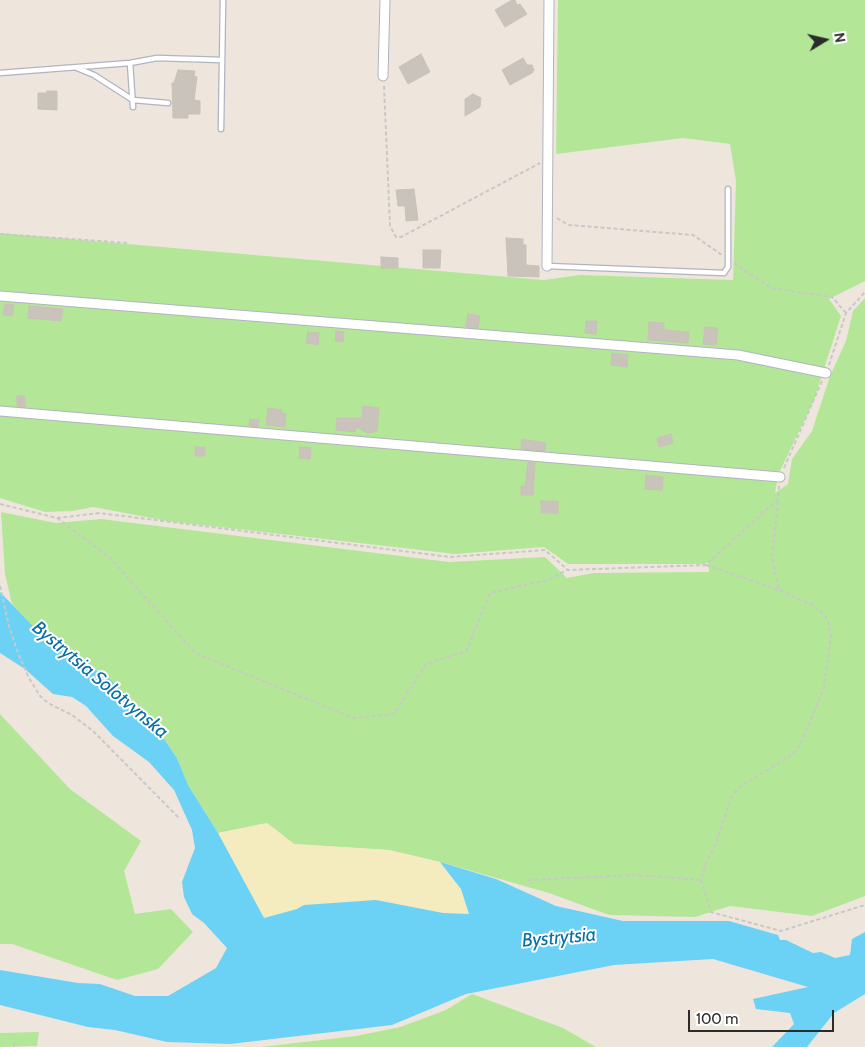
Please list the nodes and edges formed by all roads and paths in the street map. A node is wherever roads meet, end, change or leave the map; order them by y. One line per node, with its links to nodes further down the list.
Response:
1 (222, 0): 4 (lane)
2 (384, 0): 8 (street)
3 (549, 0): 13 (street)
4 (222, 60): 5 (lane); 12 (lane)
5 (130, 64): 6 (lane); 9 (lane)
6 (75, 68): 7 (lane); 9 (lane)
7 (0, 73)
8 (383, 76): 13 (path)
9 (133, 100): 10 (lane); 11 (lane)
10 (168, 103)
11 (133, 107)
12 (221, 129)
13 (548, 158): 15 (street)
14 (728, 189): 18 (lane)
15 (547, 212): 18 (path); 19 (street)
16 (0, 234): 17 (path)
17 (129, 243)
18 (728, 259): 19 (lane); 22 (path)
19 (546, 266)
20 (865, 292): 22 (path)
21 (0, 296): 23 (street)
22 (846, 313): 23 (path)
23 (826, 373): 25 (path)
24 (0, 411): 25 (street)
25 (780, 477): 26 (path)
26 (778, 499): 29 (path); 32 (path)
27 (0, 504): 28 (path)
28 (57, 518): 30 (path); 30 (path)
29 (706, 565): 30 (path); 32 (path)
30 (568, 570)
31 (0, 586): 33 (path)
32 (779, 590): 35 (path)
33 (179, 818)
34 (528, 880): 35 (path)
35 (701, 880): 36 (path)
36 (865, 905)

